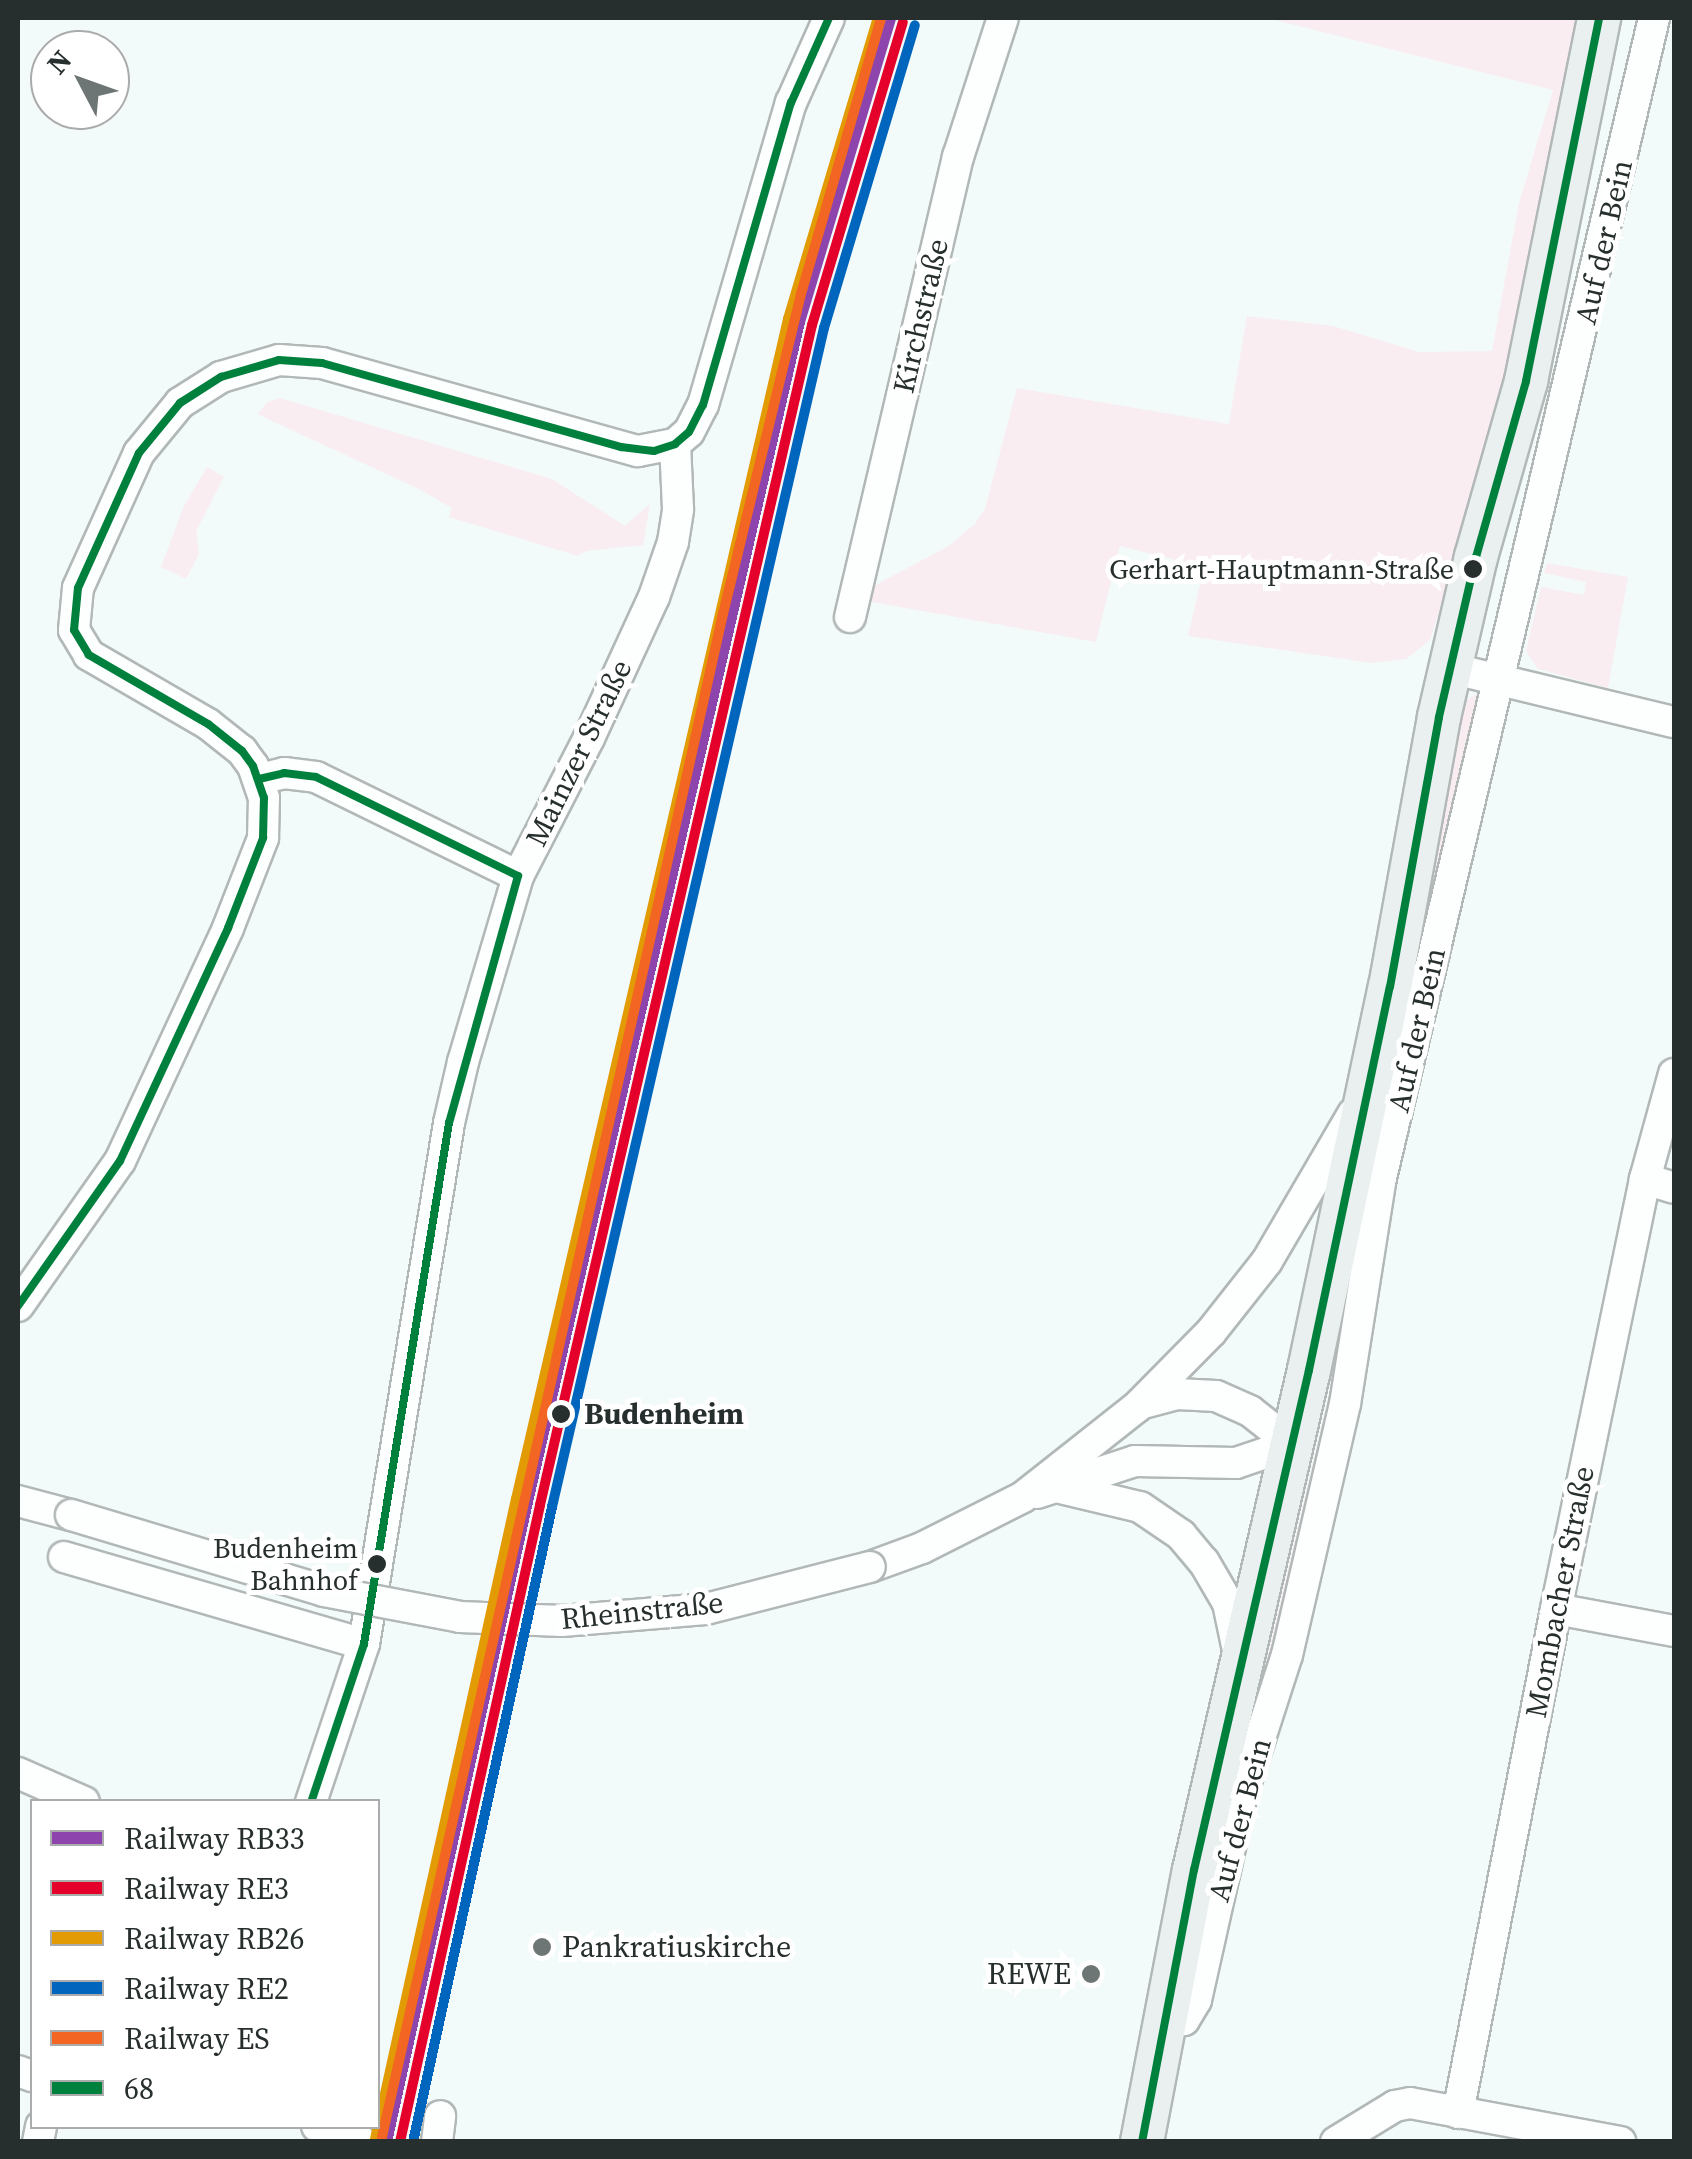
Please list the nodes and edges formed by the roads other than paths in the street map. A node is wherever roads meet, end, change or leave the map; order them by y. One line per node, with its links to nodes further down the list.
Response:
1 (829, 18): 5 (street)
2 (1003, 18): 6 (street, Kirchstraße)
3 (1599, 18): 7 (main road)
4 (1654, 18): 8 (street, Auf der Bein)
5 (676, 444): 10 (street); 11 (street, Mainzer Straße)
6 (850, 617)
7 (1450, 668): 8 (street); 13 (main road)
8 (1500, 680): 9 (street); 29 (street, Auf der Bein)
9 (1674, 722)
10 (258, 779): 11 (street); 15 (street)
11 (518, 876): 24 (street, Mainzer Straße)
12 (1674, 1074): 14 (street, Mombacher Straße)
13 (1367, 1090): 16 (street, Rheinstraße); 17 (main road)
14 (1660, 1184): 22 (street, Mombacher Straße)
15 (18, 1306)
16 (1137, 1406): 17 (street, Rheinstraße); 19 (street, Rheinstraße)
17 (1292, 1444): 18 (street, Rheinstraße); 25 (main road)
18 (1056, 1488): 19 (street, Rheinstraße); 25 (street, Rheinstraße)
19 (1023, 1497): 20 (street, Rheinstraße, bridge)
20 (18, 1500)
21 (64, 1557): 24 (street)
22 (1556, 1610): 23 (street); 30 (street, Mombacher Straße)
23 (1674, 1631)
24 (364, 1644): 28 (street, Mainzer Straße)
25 (1241, 1670): 29 (main road)
26 (18, 1773): 27 (street)
27 (77, 1799)
28 (313, 1799)
29 (1163, 2022): 33 (main road)
30 (1458, 2112): 34 (street); 35 (street)
31 (327, 2129): 32 (street)
32 (358, 2138)
33 (1142, 2142)
34 (1336, 2142)
35 (1620, 2142)

